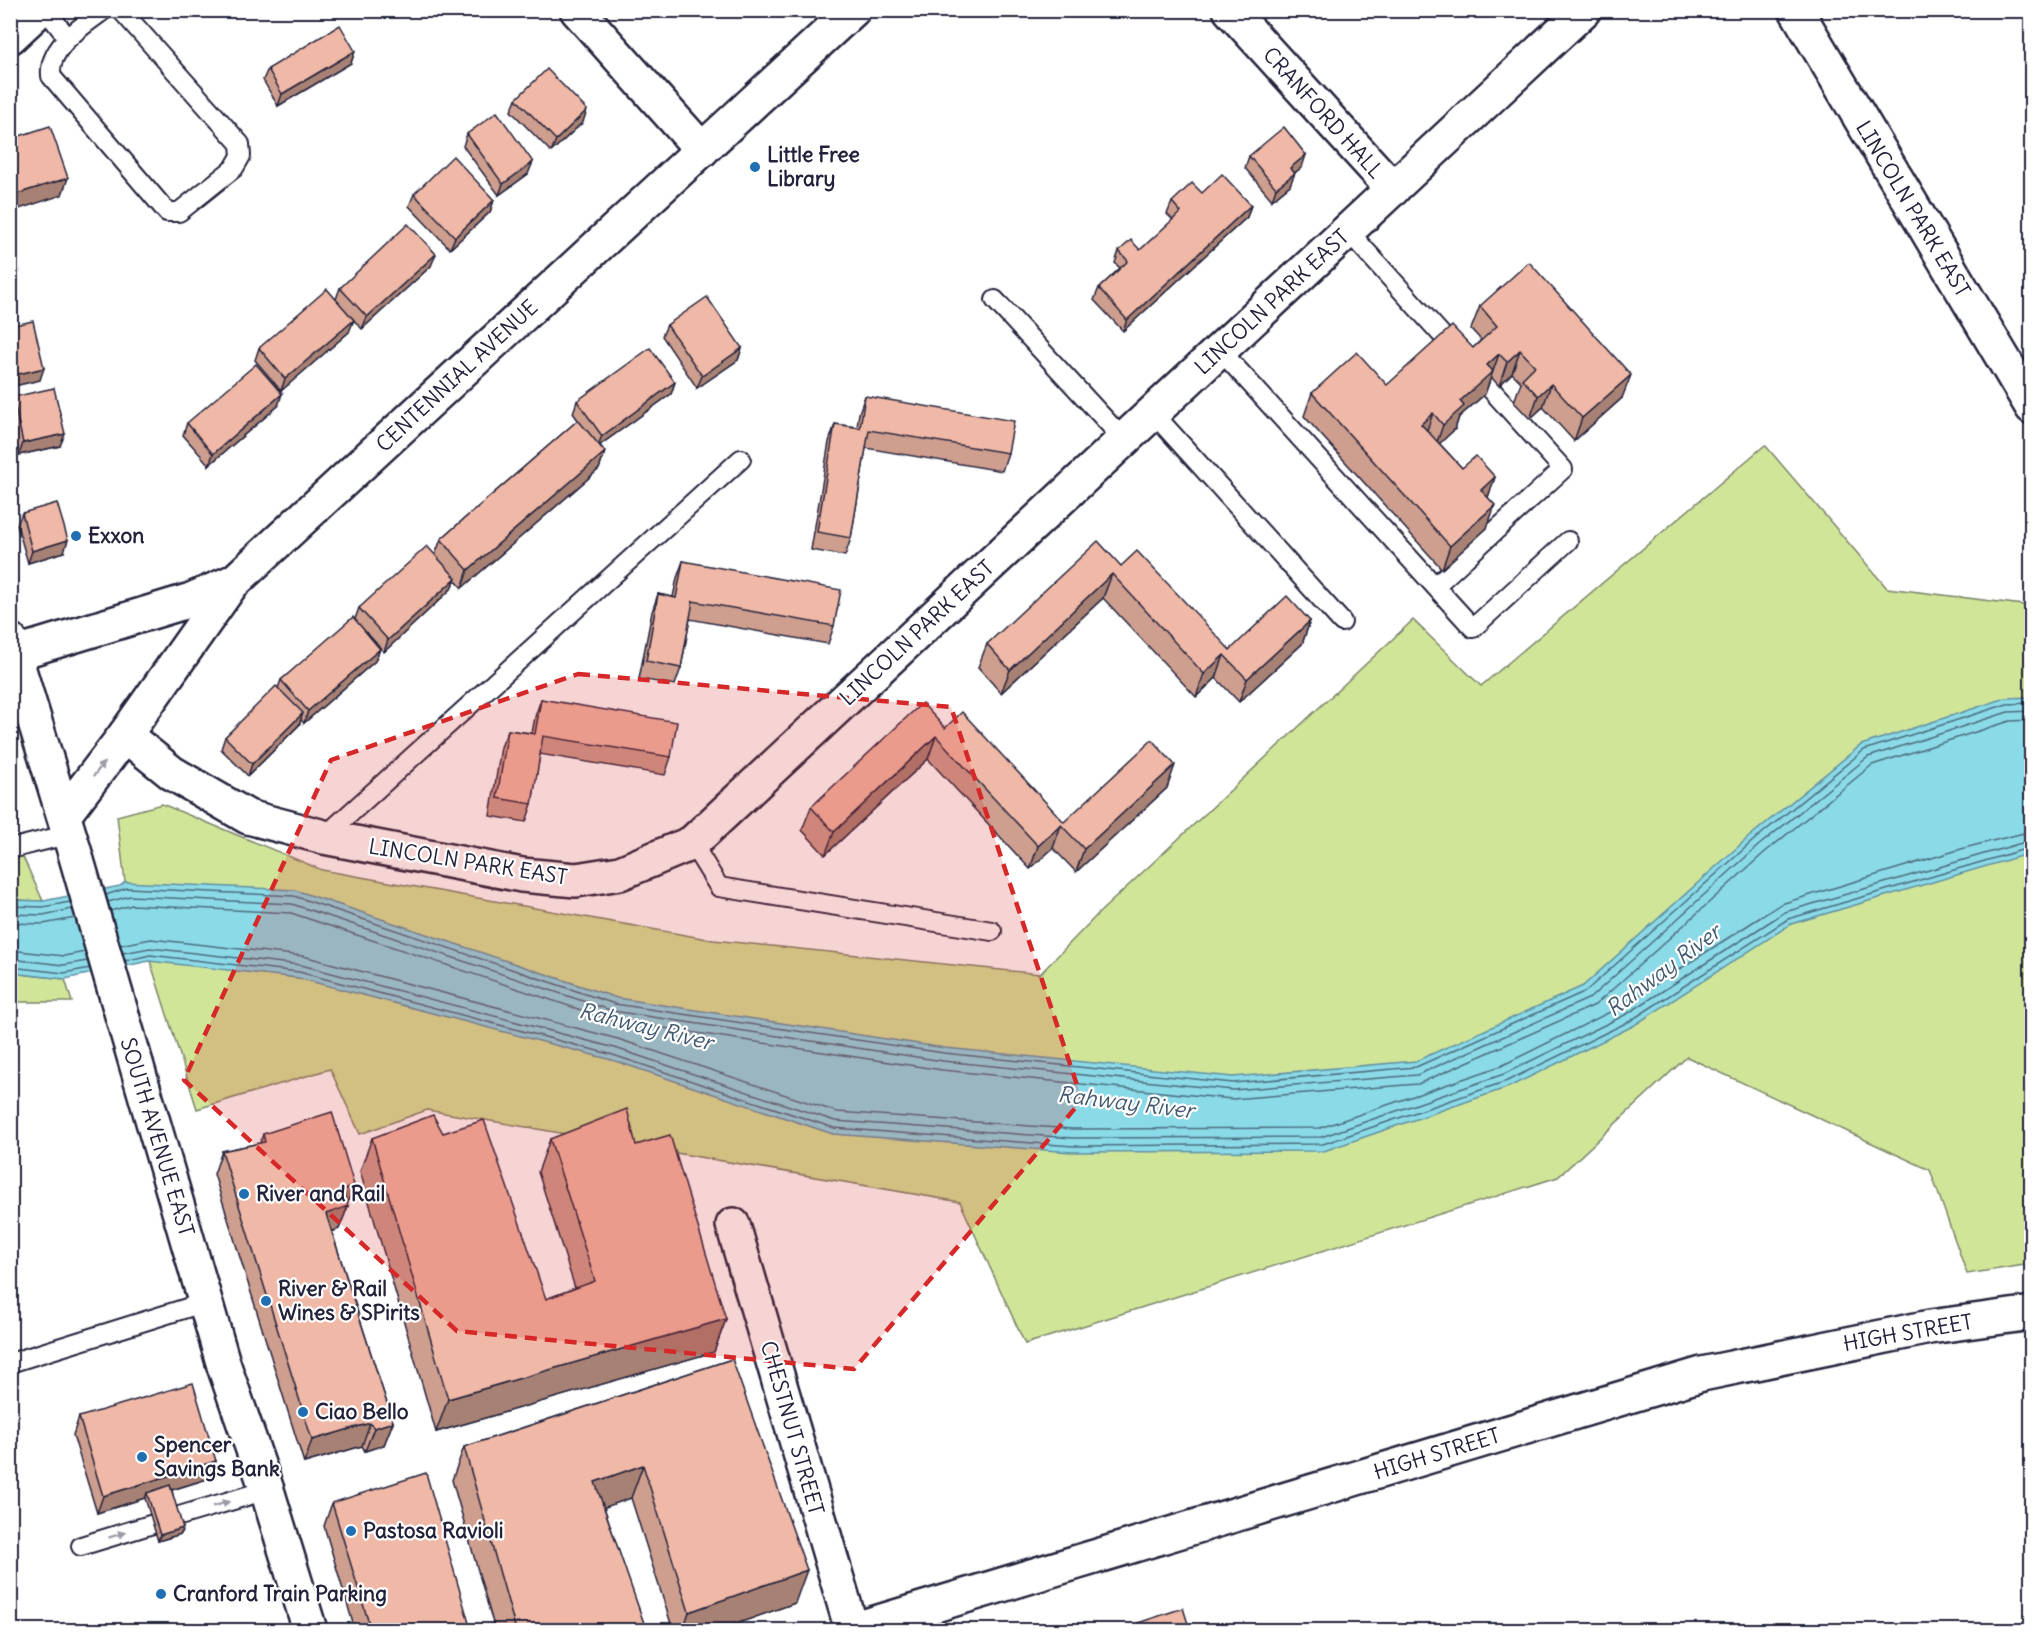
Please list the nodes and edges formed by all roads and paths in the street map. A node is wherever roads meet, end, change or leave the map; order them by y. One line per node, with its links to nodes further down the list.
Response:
1 (39, 10): 10 (street)
2 (46, 10): 11 (lane)
3 (104, 10): 11 (lane)
4 (121, 10): 11 (lane)
5 (577, 10): 12 (street)
6 (853, 10): 12 (street, CENTENNIAL AVENUE)
7 (1230, 10): 13 (street, CRANFORD HALL)
8 (1584, 10): 13 (street, LINCOLN PARK EAST)
9 (1796, 10): 19 (street, LINCOLN PARK EAST)
10 (10, 37)
11 (67, 37)
12 (702, 150): 24 (street, CENTENNIAL AVENUE)
13 (1393, 189): 14 (street, LINCOLN PARK EAST)
14 (1348, 231): 16 (street, LINCOLN PARK EAST); 17 (lane)
15 (995, 300): 21 (lane)
16 (1220, 350): 20 (street, LINCOLN PARK EAST); 25 (lane)
17 (1468, 364)
18 (1488, 386): 25 (lane)
19 (2031, 407)
20 (1153, 413): 21 (street, LINCOLN PARK EAST); 26 (lane)
21 (1124, 440): 31 (street, LINCOLN PARK EAST)
22 (741, 459): 30 (lane)
23 (1568, 541): 25 (lane)
24 (235, 580): 27 (street, CENTENNIAL AVENUE); 28 (street)
25 (1435, 586)
26 (1342, 622)
27 (12, 650): 29 (street, SOUTH AVENUE EAST)
28 (125, 735): 29 (street, one-way to 28); 30 (street, LINCOLN PARK EAST)
29 (69, 833): 32 (lane); 35 (street, SOUTH AVENUE EAST)
30 (324, 837): 31 (street, LINCOLN PARK EAST)
31 (692, 843): 33 (lane)
32 (10, 849)
33 (992, 931)
34 (733, 1225): 43 (street, CHESTNUT STREET)
35 (206, 1302): 37 (lane); 38 (street, SOUTH AVENUE EAST)
36 (2031, 1312): 43 (street, HIGH STREET)
37 (10, 1363)
38 (267, 1490): 39 (lane, one-way to 38); 42 (street, SOUTH AVENUE EAST)
39 (176, 1517)
40 (153, 1524): 41 (lane, one-way to 40)
41 (81, 1546)
42 (310, 1630)
43 (852, 1630)

